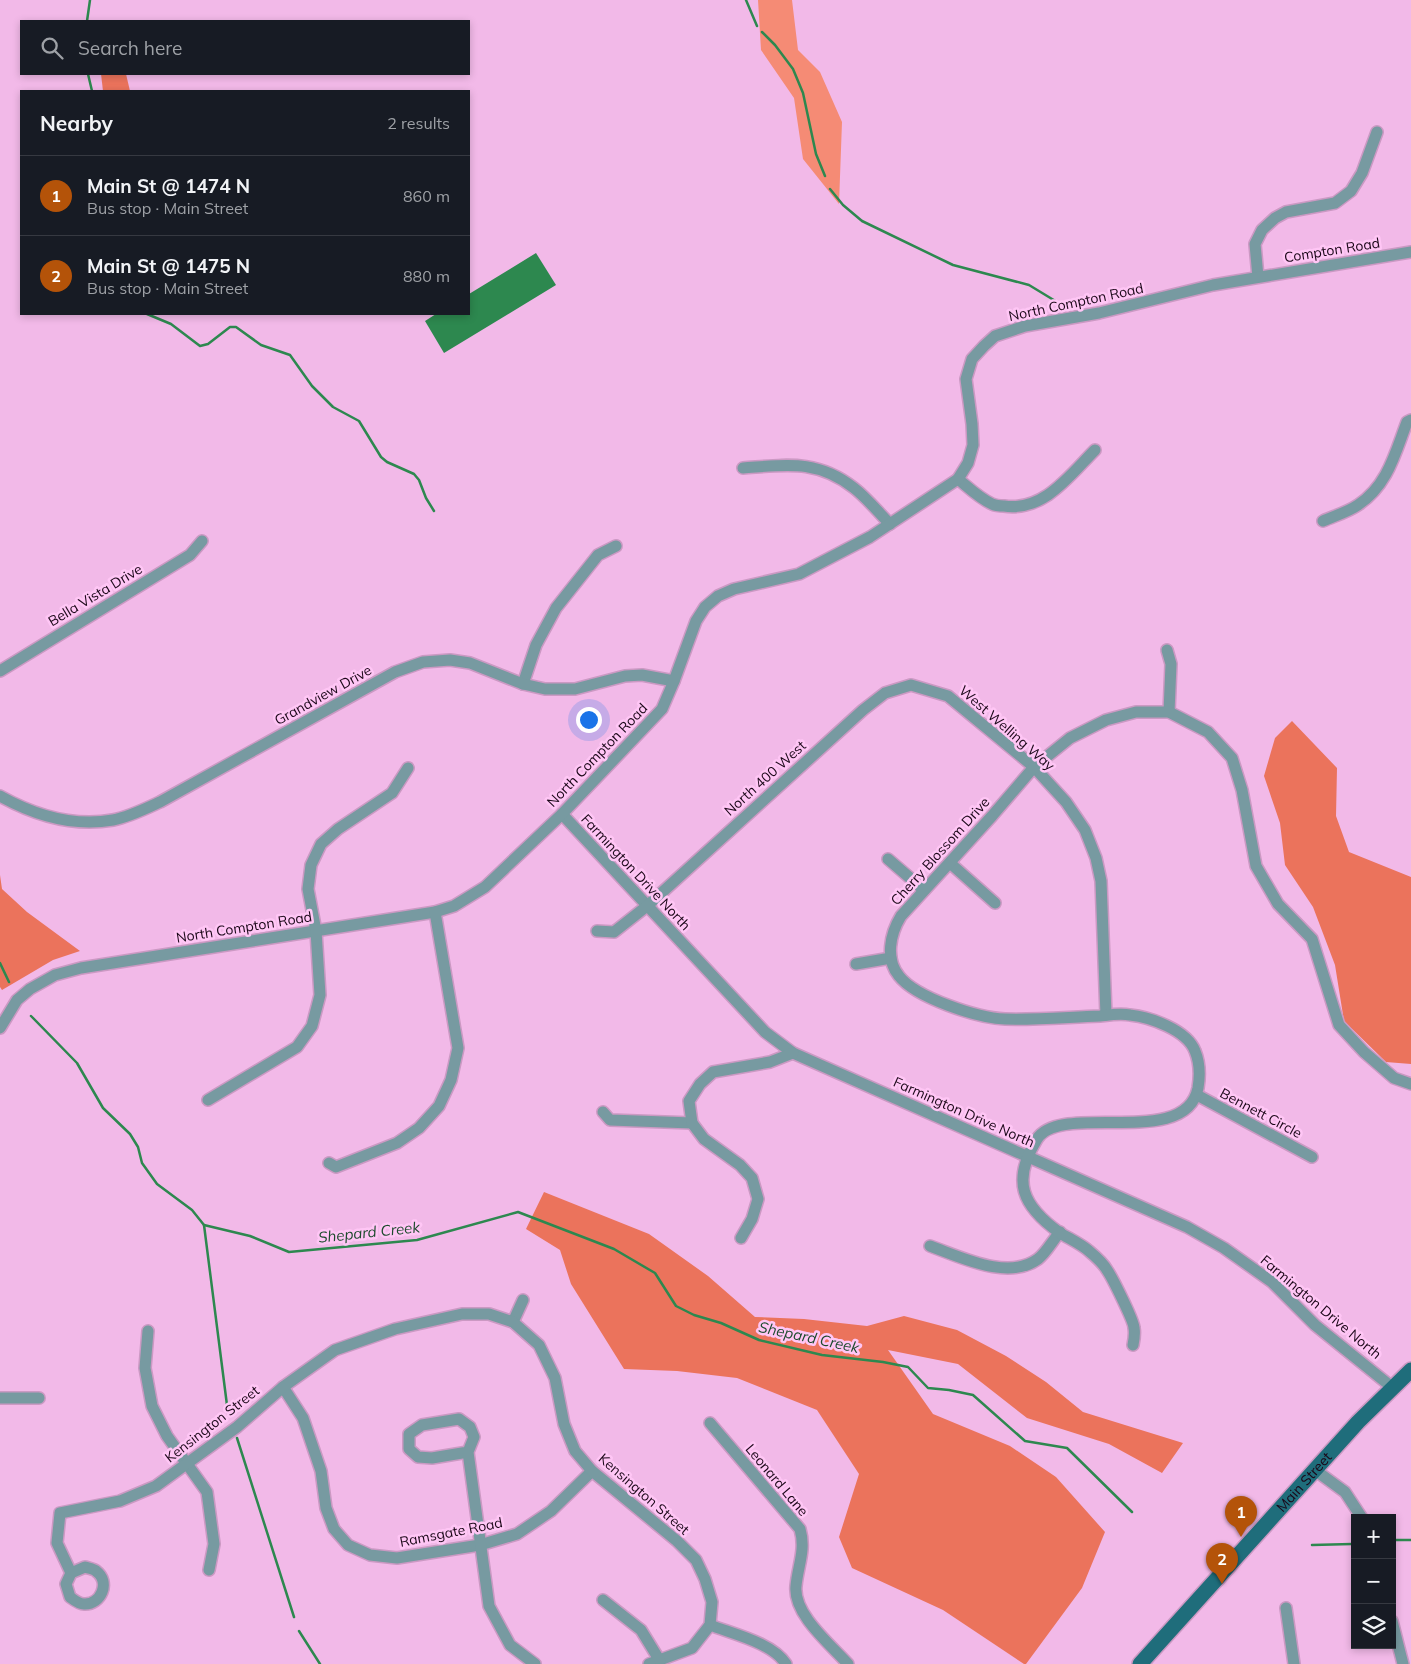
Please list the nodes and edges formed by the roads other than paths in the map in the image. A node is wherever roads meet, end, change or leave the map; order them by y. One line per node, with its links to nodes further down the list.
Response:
1 (1377, 132): 3 (street)
2 (1411, 252): 3 (street, Compton Road)
3 (1258, 277): 7 (street, North Compton Road)
4 (1411, 420): 8 (street)
5 (1096, 450): 7 (street)
6 (742, 468): 9 (street)
7 (958, 479): 9 (street, North Compton Road)
8 (1322, 521)
9 (890, 524): 14 (street, North Compton Road)
10 (202, 541): 13 (street, Bella Vista Drive)
11 (616, 546): 15 (street)
12 (1167, 650): 17 (street)
13 (0, 671)
14 (674, 681): 15 (street, Grandview Drive); 21 (street, North Compton Road)
15 (523, 684): 20 (street, Grandview Drive)
16 (910, 685): 18 (street, West Welling Way); 26 (street, North 400 West)
17 (1169, 712): 18 (street, Cherry Blossom Drive); 35 (street)
18 (1034, 767): 23 (street, Cherry Blossom Drive); 32 (street, West Welling Way)
19 (408, 768): 28 (street)
20 (0, 796)
21 (562, 814): 26 (street, Farmington Drive North); 27 (street, North Compton Road)
22 (888, 859): 24 (street)
23 (950, 863): 24 (street, Cherry Blossom Drive); 25 (street)
24 (924, 890): 30 (street, Cherry Blossom Drive)
25 (995, 903)
26 (647, 906): 29 (street, North 400 West); 34 (street, Farmington Drive North)
27 (435, 912): 28 (street, North Compton Road); 42 (street)
28 (316, 931): 33 (street, North Compton Road); 37 (street)
29 (596, 931)
30 (890, 958): 31 (street); 32 (street)
31 (856, 964)
32 (1106, 1015): 36 (street)
33 (0, 1028)
34 (793, 1053): 39 (street); 40 (street, Farmington Drive North)
35 (1411, 1084)
36 (1197, 1095): 40 (street); 41 (street, Bennett Circle)
37 (208, 1100)
38 (603, 1112): 39 (street)
39 (692, 1123): 44 (street)
40 (1029, 1157): 43 (street); 52 (street, Farmington Drive North)
41 (1312, 1157)
42 (330, 1163)
43 (1060, 1232): 45 (street); 49 (street)
44 (741, 1238)
45 (930, 1246)
46 (523, 1300): 47 (street)
47 (513, 1322): 51 (street, Kensington Street); 59 (street, Kensington Street)
48 (148, 1331): 57 (street)
49 (1133, 1345)
50 (1411, 1370): 52 (main road, Main Street)
51 (283, 1387): 57 (street, Kensington Street); 61 (street, Ramsgate Road)
52 (1393, 1388): 58 (main road, Main Street)
53 (0, 1398): 54 (street)
54 (39, 1398)
55 (710, 1423): 71 (street, Leonard Lane)
56 (468, 1452): 56 (street); 61 (street)
57 (187, 1463): 62 (street); 63 (street, Kensington Street)
58 (1315, 1470): 60 (street); 72 (main road, Main Street)
59 (592, 1471): 61 (street, Ramsgate Road); 66 (street, Kensington Street)
60 (1359, 1514)
61 (480, 1544): 69 (street)
62 (209, 1570)
63 (71, 1573): 63 (street)
64 (603, 1600): 68 (street)
65 (1286, 1608): 73 (street)
66 (710, 1625): 68 (street); 70 (street)
67 (1396, 1637): 74 (street)
68 (654, 1663)
69 (535, 1664)
70 (786, 1664)
71 (848, 1664)
72 (1140, 1664)
73 (1294, 1664)
74 (1403, 1664)

